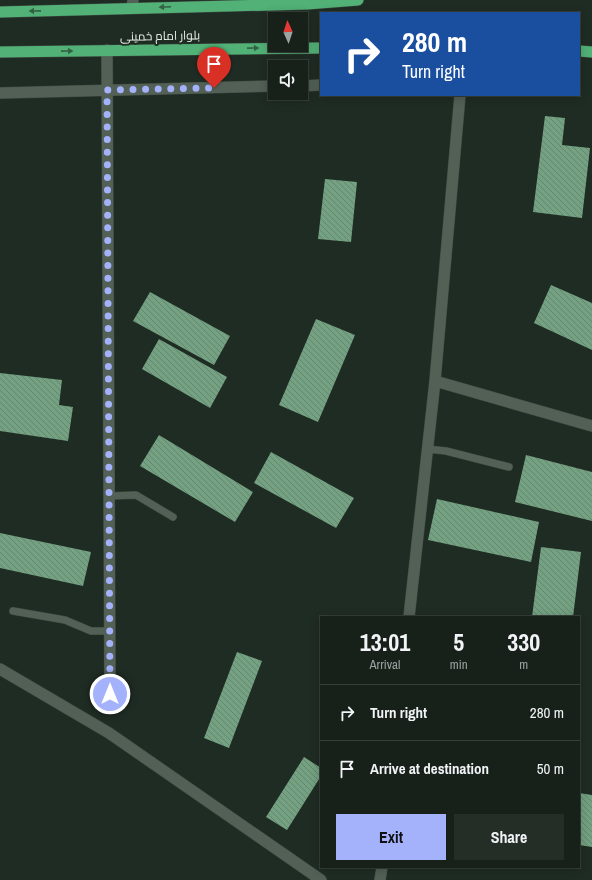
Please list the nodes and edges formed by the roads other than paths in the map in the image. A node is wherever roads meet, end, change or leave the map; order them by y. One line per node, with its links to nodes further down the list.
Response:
1 (358, 0): 2 (highway, one-way to 2)
2 (132, 4): 3 (highway, one-way to 3)
3 (0, 12)
4 (320, 48): 5 (highway, بلوار امام خمینی, one-way to 4)
5 (107, 50): 7 (highway, بلوار امام خمینی, one-way to 5); 12 (street)
6 (580, 51): 8 (highway)
7 (0, 52)
8 (592, 52)
9 (320, 85): 11 (street)
10 (268, 86): 12 (street)
11 (308, 86)
12 (107, 90): 13 (street); 19 (street)
13 (0, 93)
14 (460, 96): 15 (street)
15 (435, 381): 16 (street); 17 (street)
16 (592, 426)
17 (427, 449): 18 (lane); 22 (street)
18 (509, 467)
19 (109, 496): 20 (lane); 23 (street)
20 (173, 517)
21 (14, 611): 23 (lane)
22 (409, 616)
23 (110, 631): 25 (street)
24 (0, 669): 27 (street)
25 (110, 694)
26 (382, 868): 28 (street)
27 (321, 880)
28 (380, 880)

